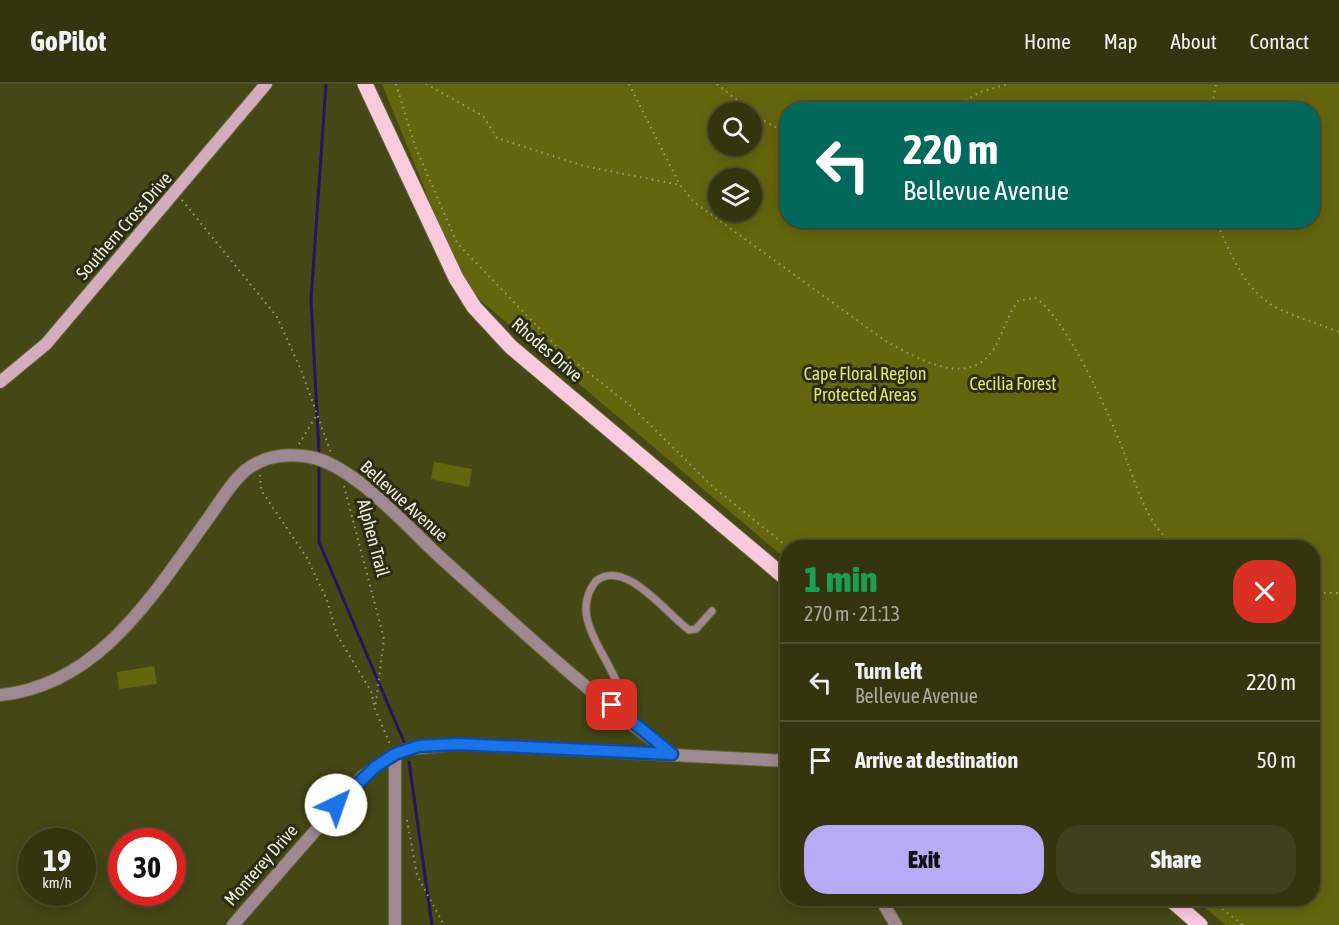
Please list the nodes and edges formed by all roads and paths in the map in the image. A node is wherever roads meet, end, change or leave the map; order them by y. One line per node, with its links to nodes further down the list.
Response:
1 (266, 84): 13 (street, Southern Cross Drive)
2 (365, 84): 23 (main road, Rhodes Drive)
3 (396, 84): 22 (path)
4 (426, 84): 12 (path)
5 (629, 84): 12 (path)
6 (717, 84): 11 (path)
7 (1008, 84): 9 (path)
8 (1216, 84): 10 (path)
9 (963, 102)
10 (1213, 102)
11 (780, 130)
12 (680, 185): 21 (path)
13 (177, 193): 16 (street, Southern Cross Drive); 17 (path, Alphen Trail)
14 (1219, 228): 15 (path)
15 (1339, 332)
16 (0, 382)
17 (316, 416): 18 (path); 19 (path, Alphen Trail)
18 (285, 455): 19 (street, Bellevue Avenue); 27 (street, Bellevue Avenue)
19 (337, 467): 28 (path, Alphen Trail); 29 (street, Bellevue Avenue)
20 (260, 472): 28 (path)
21 (1168, 540)
22 (780, 541)
23 (780, 573)
24 (1320, 593): 25 (path)
25 (1339, 593)
26 (711, 611): 29 (lane)
27 (0, 695)
28 (375, 709): 30 (path)
29 (628, 719): 31 (street, Bellevue Avenue)
30 (395, 754): 31 (street, Monterey Drive); 37 (street, Monterey Drive); 38 (street)
31 (672, 754): 32 (street, Monterey Drive)
32 (780, 761)
33 (407, 820): 39 (path)
34 (885, 906): 40 (street)
35 (1178, 906): 41 (main road)
36 (1218, 906): 42 (path)
37 (233, 925)
38 (395, 925)
39 (444, 925)
40 (896, 925)
41 (1200, 925)
42 (1243, 925)

